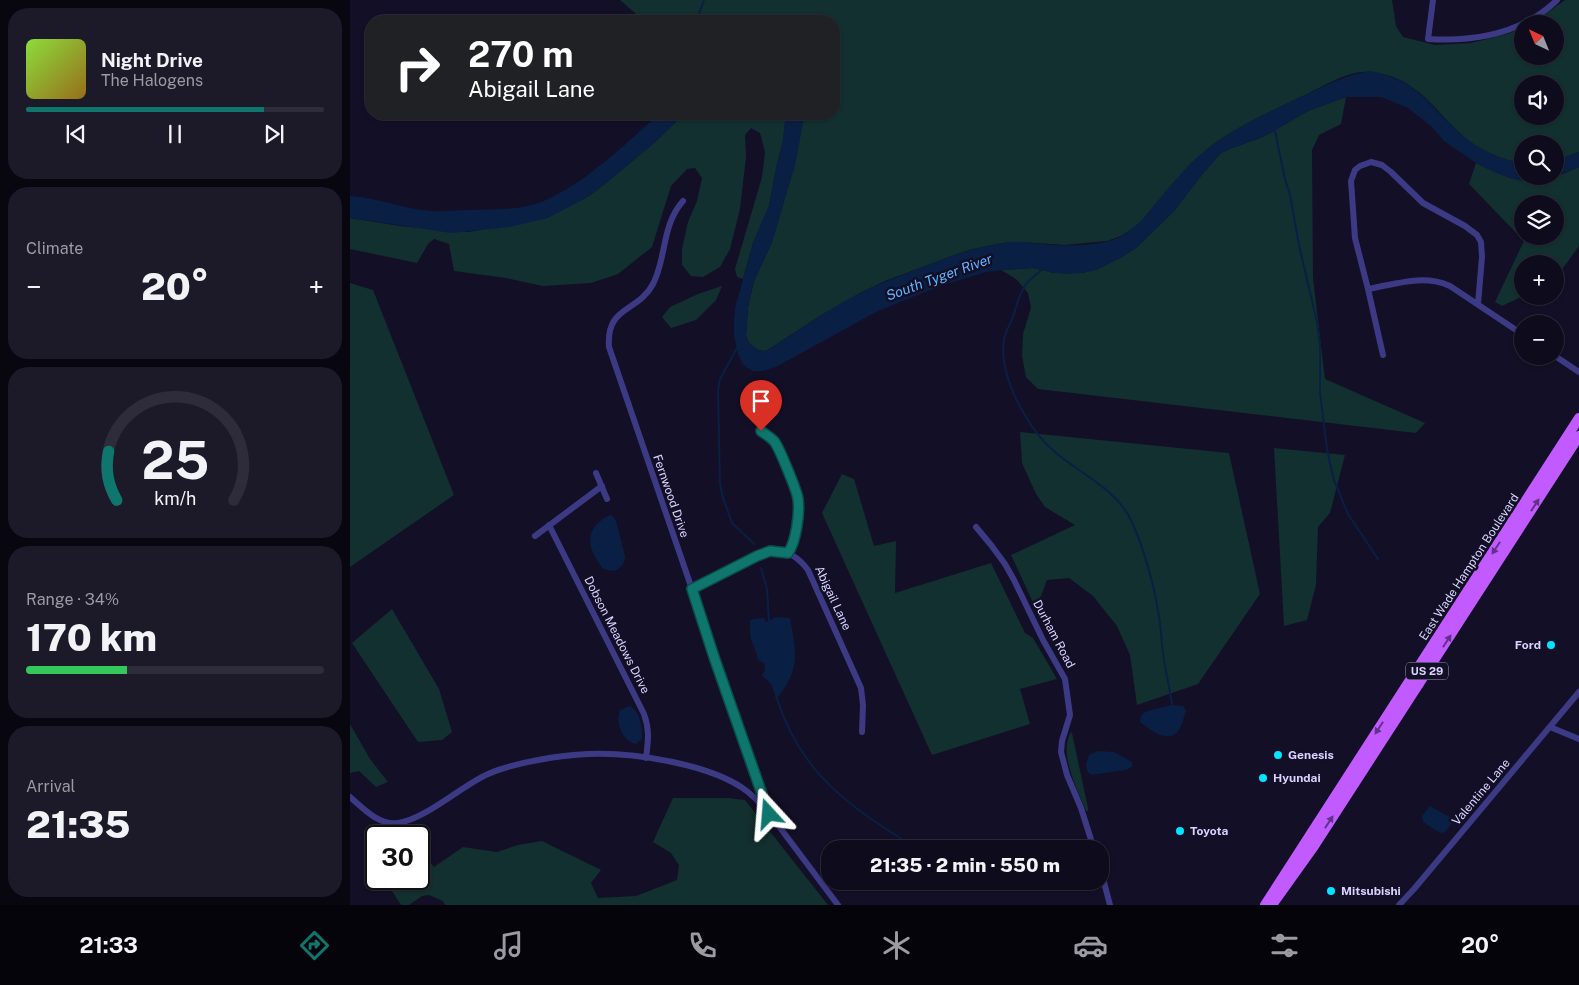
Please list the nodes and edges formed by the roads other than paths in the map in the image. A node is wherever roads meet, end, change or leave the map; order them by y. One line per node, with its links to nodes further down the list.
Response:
1 (1433, 0): 2 (street)
2 (1557, 0)
3 (683, 201): 20 (street, Fernwood Drive)
4 (1368, 289): 5 (street); 5 (street); 7 (street)
5 (1478, 304): 6 (street)
6 (1514, 329)
7 (1383, 354)
8 (1564, 362): 9 (street)
9 (1579, 372)
10 (1579, 418): 22 (main road, East Wade Hampton Boulevard / US 29, one-way to 22)
11 (761, 431): 19 (street)
12 (1579, 436): 22 (main road, East Wade Hampton Boulevard / US 29, one-way to 12)
13 (596, 472): 14 (street)
14 (602, 486): 15 (street); 16 (street)
15 (607, 499)
16 (549, 525): 18 (street); 26 (street, Dobson Meadows Drive)
17 (976, 527): 29 (street, Durham Road)
18 (535, 536)
19 (788, 553): 20 (street); 24 (street, Abigail Lane)
20 (692, 589): 28 (street, Fernwood Drive)
21 (1579, 692): 23 (street, Valentine Lane)
22 (1401, 702): 30 (main road, East Wade Hampton Boulevard / US 29)
23 (1550, 726): 25 (street); 36 (street, Valentine Lane)
24 (862, 732)
25 (1579, 739)
26 (646, 758): 27 (street); 28 (street)
27 (350, 797)
28 (769, 814): 32 (street)
29 (1091, 840)
30 (1310, 843): 34 (main road, East Wade Hampton Boulevard / US 29); 35 (main road, East Wade Hampton Boulevard / US 29)
31 (1106, 890): 33 (street)
32 (838, 905)
33 (1110, 905)
34 (1265, 905)
35 (1272, 905)
36 (1400, 905)

